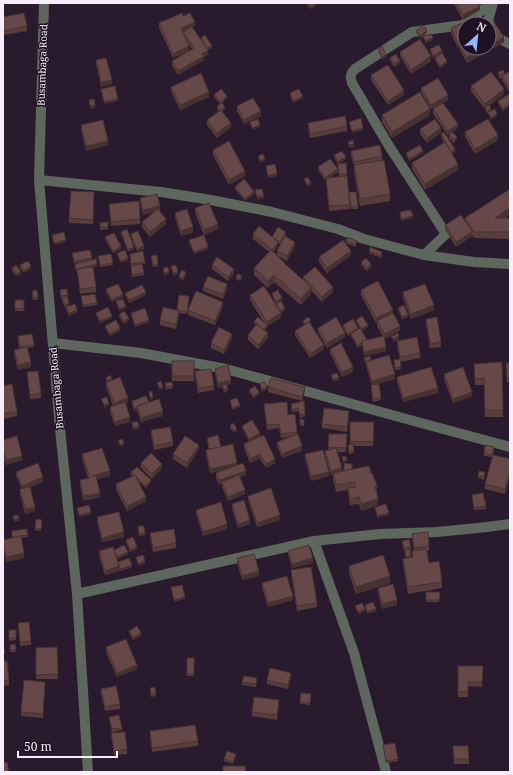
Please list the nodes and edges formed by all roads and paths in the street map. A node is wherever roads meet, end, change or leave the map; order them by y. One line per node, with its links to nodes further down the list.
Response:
1 (44, 3): 4 (street, Busambaga Road)
2 (492, 3): 3 (street); 6 (street)
3 (510, 44)
4 (39, 180): 7 (street); 9 (street, Busambaga Road)
5 (458, 226): 6 (street)
6 (446, 234): 7 (street)
7 (424, 255): 8 (street)
8 (510, 264)
9 (53, 343): 10 (street); 13 (street, Busambaga Road)
10 (510, 447)
11 (510, 524): 12 (street)
12 (314, 541): 13 (street); 15 (street)
13 (77, 594): 14 (street, Busambaga Road)
14 (88, 772)
15 (386, 772)

